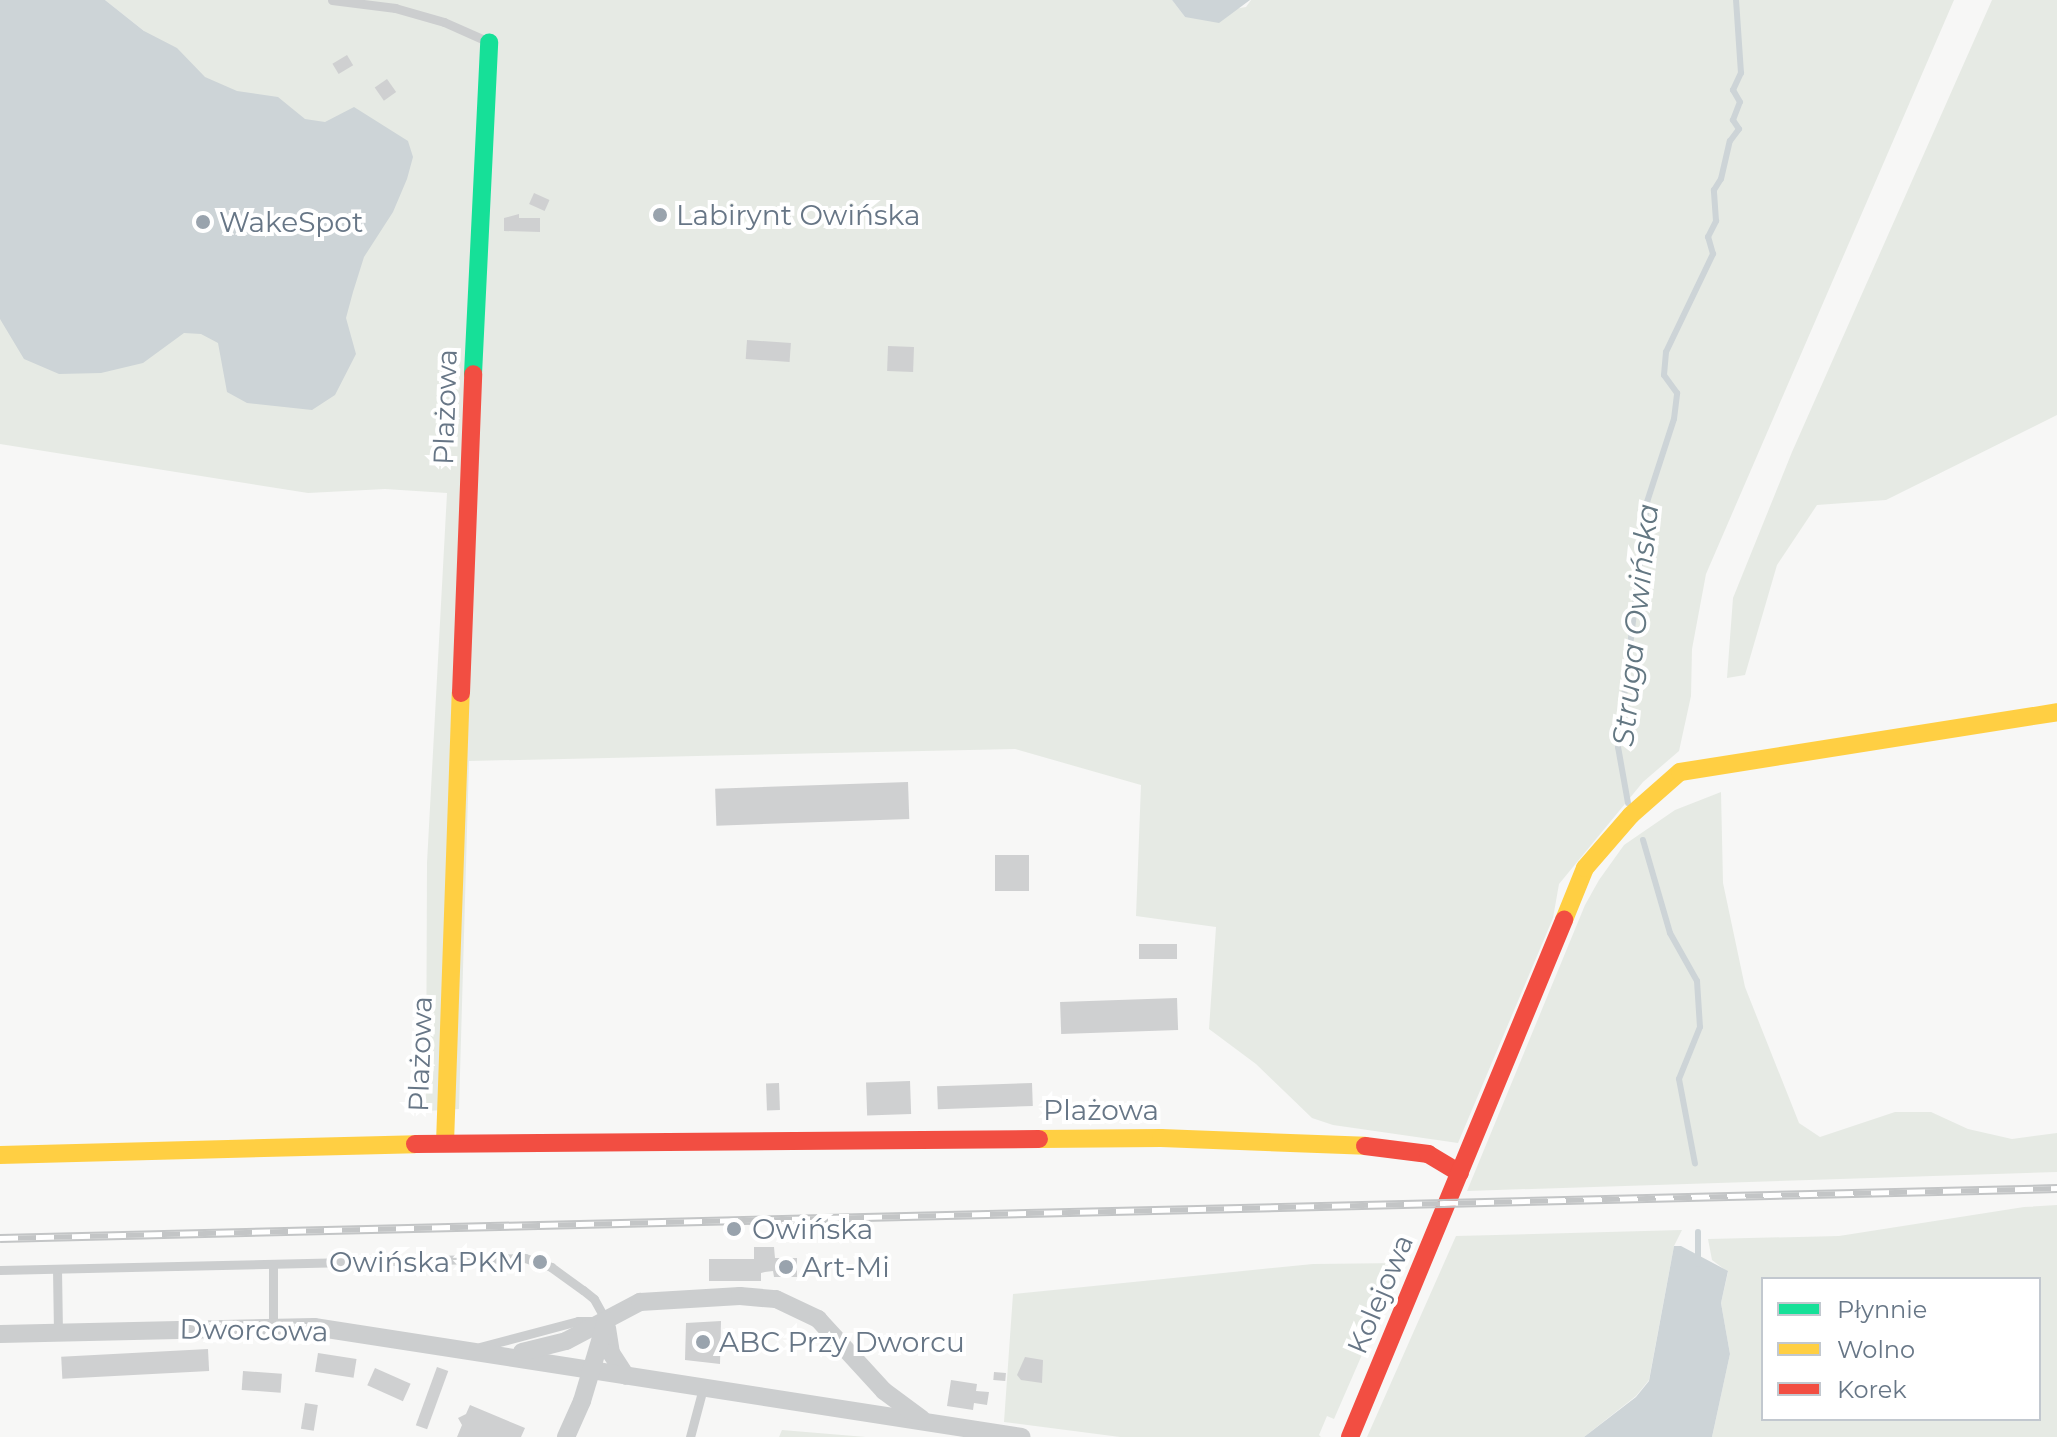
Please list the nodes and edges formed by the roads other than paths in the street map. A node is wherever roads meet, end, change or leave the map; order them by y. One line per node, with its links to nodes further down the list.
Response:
1 (332, 0): 2 (lane)
2 (489, 42): 4 (street, Plażowa)
3 (2057, 712): 6 (street, Kolejowa)
4 (445, 1143): 5 (street); 6 (street, Plażowa)
5 (0, 1155)
6 (1460, 1173): 25 (street, Kolejowa)
7 (273, 1264): 8 (lane); 10 (lane); 11 (lane)
8 (57, 1269): 9 (lane); 12 (lane)
9 (0, 1270)
10 (606, 1321): 14 (lane); 15 (street, Dworcowa); 16 (street); 17 (street); 18 (street, Dworcowa)
11 (273, 1325): 12 (street, Dworcowa); 14 (street, Dworcowa)
12 (58, 1332): 13 (street, Dworcowa)
13 (0, 1334)
14 (468, 1349): 15 (street, Dworcowa)
15 (507, 1355): 16 (street, Dworcowa)
16 (592, 1370): 17 (street, Dworcowa); 22 (street)
17 (626, 1376): 19 (street, Dworcowa)
18 (876, 1382): 20 (street); 21 (street, Dworcowa)
19 (703, 1388): 20 (street, Dworcowa); 23 (lane)
20 (858, 1411): 21 (street, Dworcowa)
21 (928, 1423): 24 (street, Dworcowa)
22 (566, 1437)
23 (690, 1437)
24 (1022, 1437)
25 (1350, 1437)

